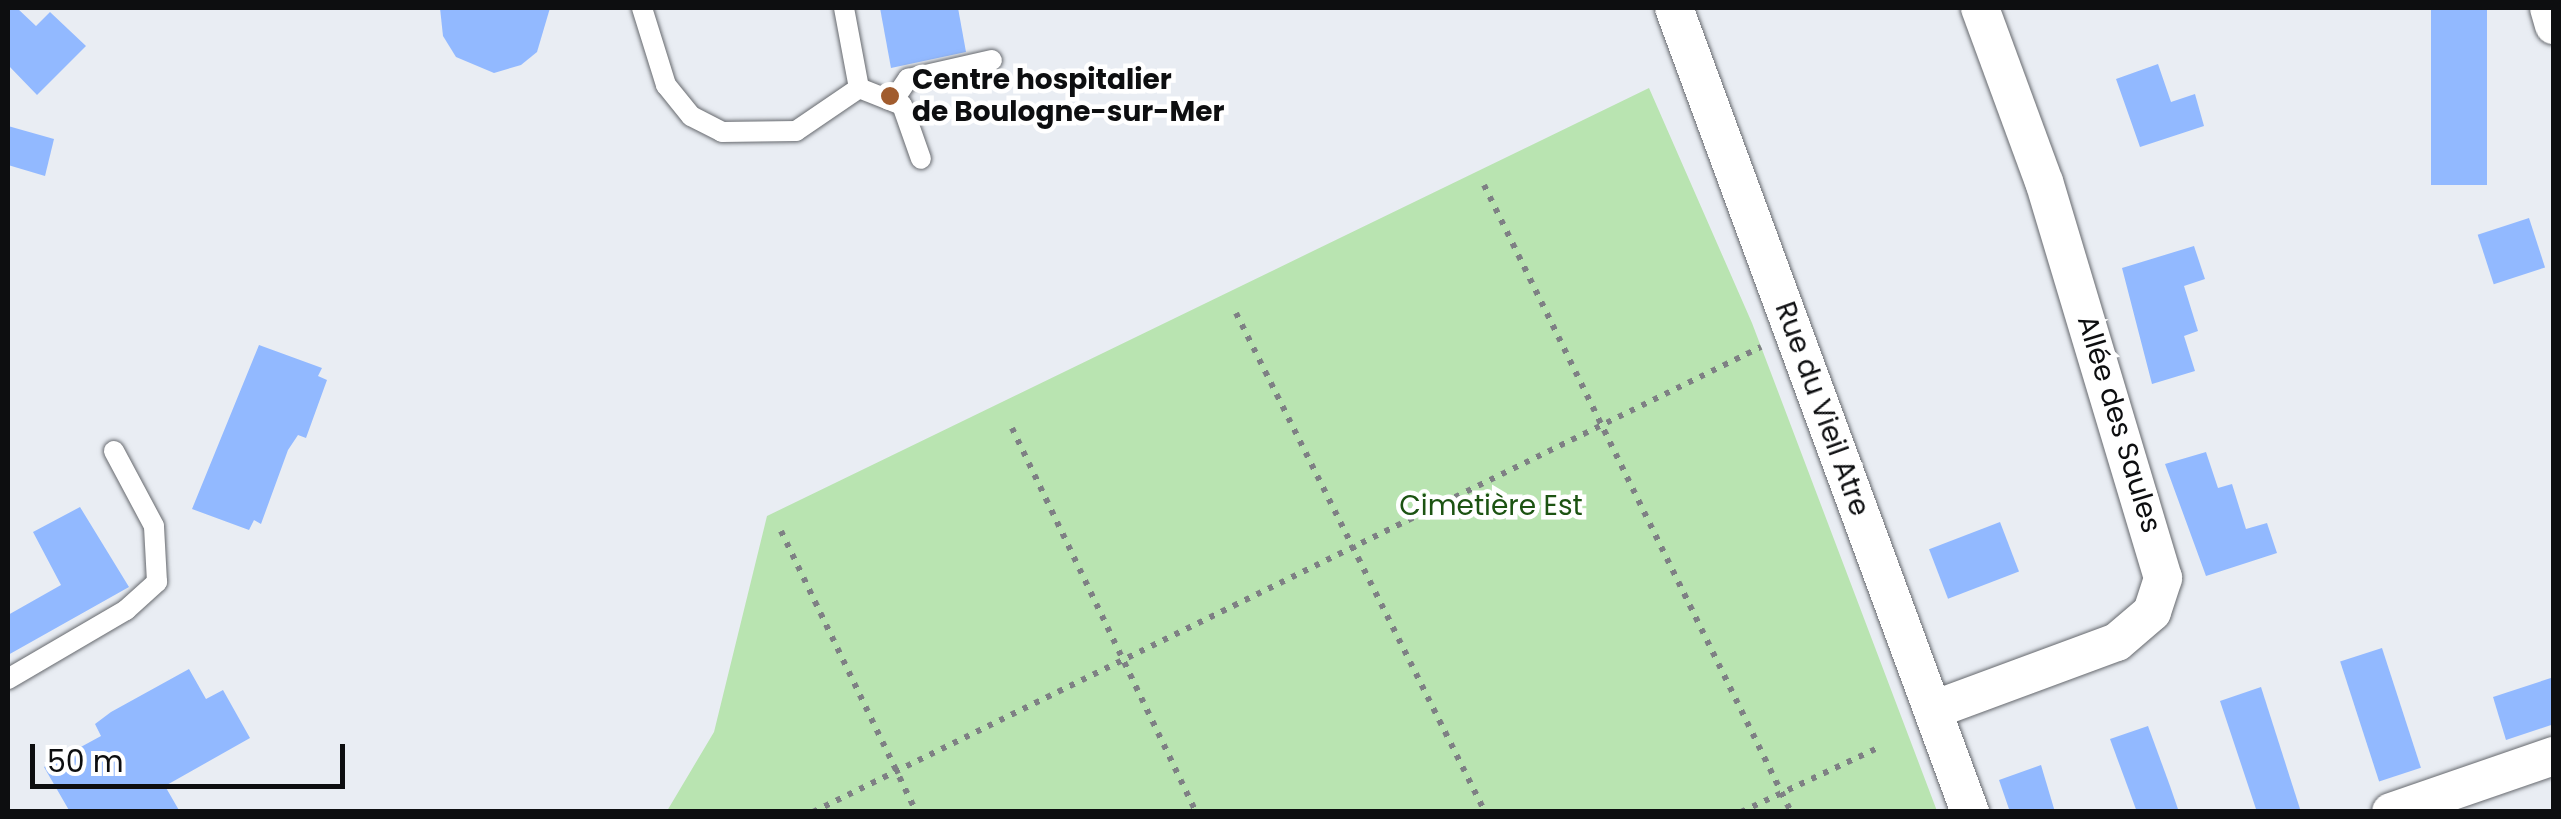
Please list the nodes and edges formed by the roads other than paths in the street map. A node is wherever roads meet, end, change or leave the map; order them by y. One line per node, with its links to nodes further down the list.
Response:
1 (642, 8): 8 (lane)
2 (844, 8): 8 (lane)
3 (1674, 8): 13 (street, Rue du Vieil Atre)
4 (1980, 8): 13 (street, Allée des Saules)
5 (2549, 8): 6 (street)
6 (2554, 26)
7 (992, 60): 9 (lane)
8 (858, 88): 9 (lane)
9 (893, 100): 10 (lane)
10 (921, 159)
11 (114, 451): 12 (lane)
12 (8, 679)
13 (1933, 710): 15 (street, Rue du Vieil Atre)
14 (2554, 756): 16 (street)
15 (1970, 812)
16 (2391, 812)

